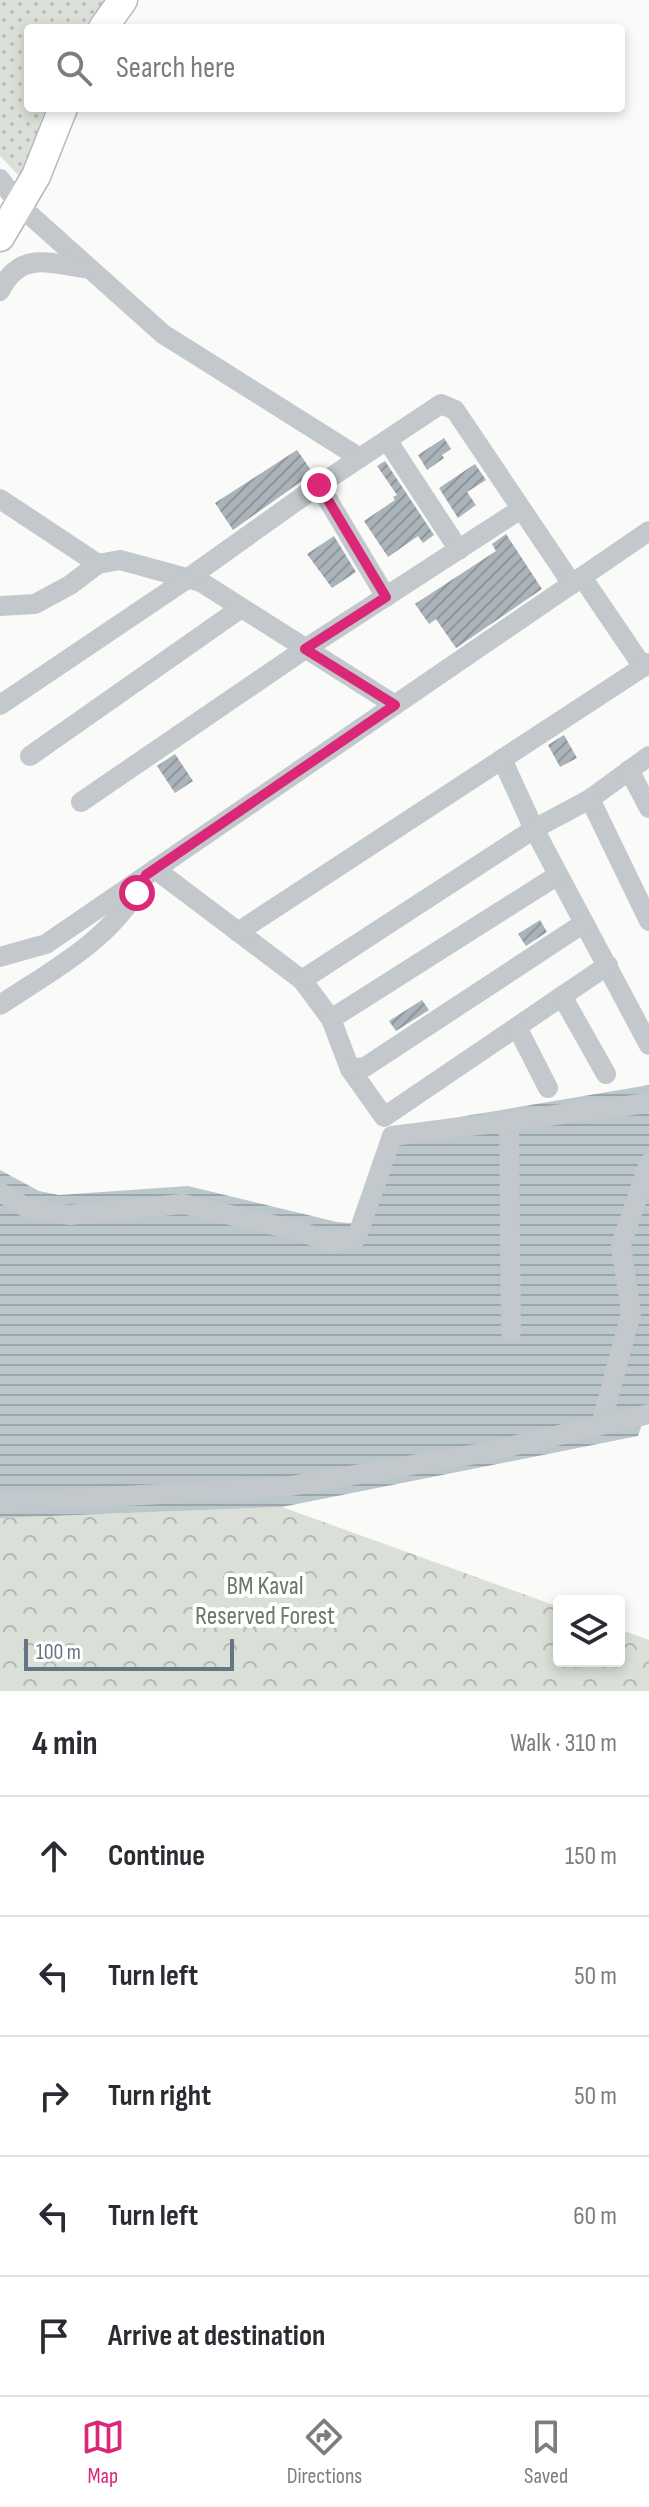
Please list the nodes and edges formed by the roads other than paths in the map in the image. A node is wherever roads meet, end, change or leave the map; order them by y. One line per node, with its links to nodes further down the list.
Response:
1 (123, 0): 2 (highway)
2 (106, 24)
3 (61, 112): 5 (highway)
4 (0, 179): 5 (street)
5 (20, 206): 6 (highway); 7 (street)
6 (0, 237)
7 (90, 269): 8 (street); 10 (street)
8 (0, 291)
9 (387, 440): 10 (street); 13 (street); 15 (street)
10 (360, 458): 11 (street)
11 (319, 485): 17 (street); 19 (street)
12 (0, 499): 16 (street)
13 (521, 509): 15 (street); 18 (street)
14 (649, 531): 18 (street)
15 (459, 550): 19 (street)
16 (98, 564): 17 (street); 20 (street)
17 (187, 579): 21 (street); 24 (street)
18 (577, 581): 23 (street); 25 (street)
19 (386, 597): 22 (street)
20 (0, 606)
21 (241, 608): 22 (street); 26 (street)
22 (305, 649): 25 (street); 31 (street)
23 (646, 665): 28 (street)
24 (0, 705)
25 (395, 705): 34 (street)
26 (30, 756)
27 (649, 756): 29 (street)
28 (502, 759): 33 (street); 38 (street)
29 (629, 770): 30 (street); 32 (street)
30 (590, 799): 33 (street); 36 (street)
31 (81, 802)
32 (649, 808)
33 (534, 829): 35 (street); 41 (street)
34 (151, 872): 38 (street); 39 (street); 43 (street)
35 (558, 875): 37 (street); 44 (street)
36 (649, 921)
37 (584, 923): 40 (street); 47 (street)
38 (238, 932): 41 (street)
39 (0, 957)
40 (608, 965): 42 (street); 46 (street)
41 (302, 980): 44 (street)
42 (562, 996): 45 (street); 48 (street)
43 (0, 1005)
44 (331, 1019): 47 (street)
45 (517, 1027): 47 (street); 49 (street)
46 (649, 1045)
47 (350, 1069)
48 (606, 1074)
49 (548, 1088)
50 (649, 1103): 51 (street)
51 (509, 1121): 53 (street); 54 (street)
52 (649, 1163): 56 (street)
53 (0, 1192)
54 (511, 1332)
55 (649, 1414): 56 (street)
56 (601, 1425): 57 (street)
57 (0, 1503)

